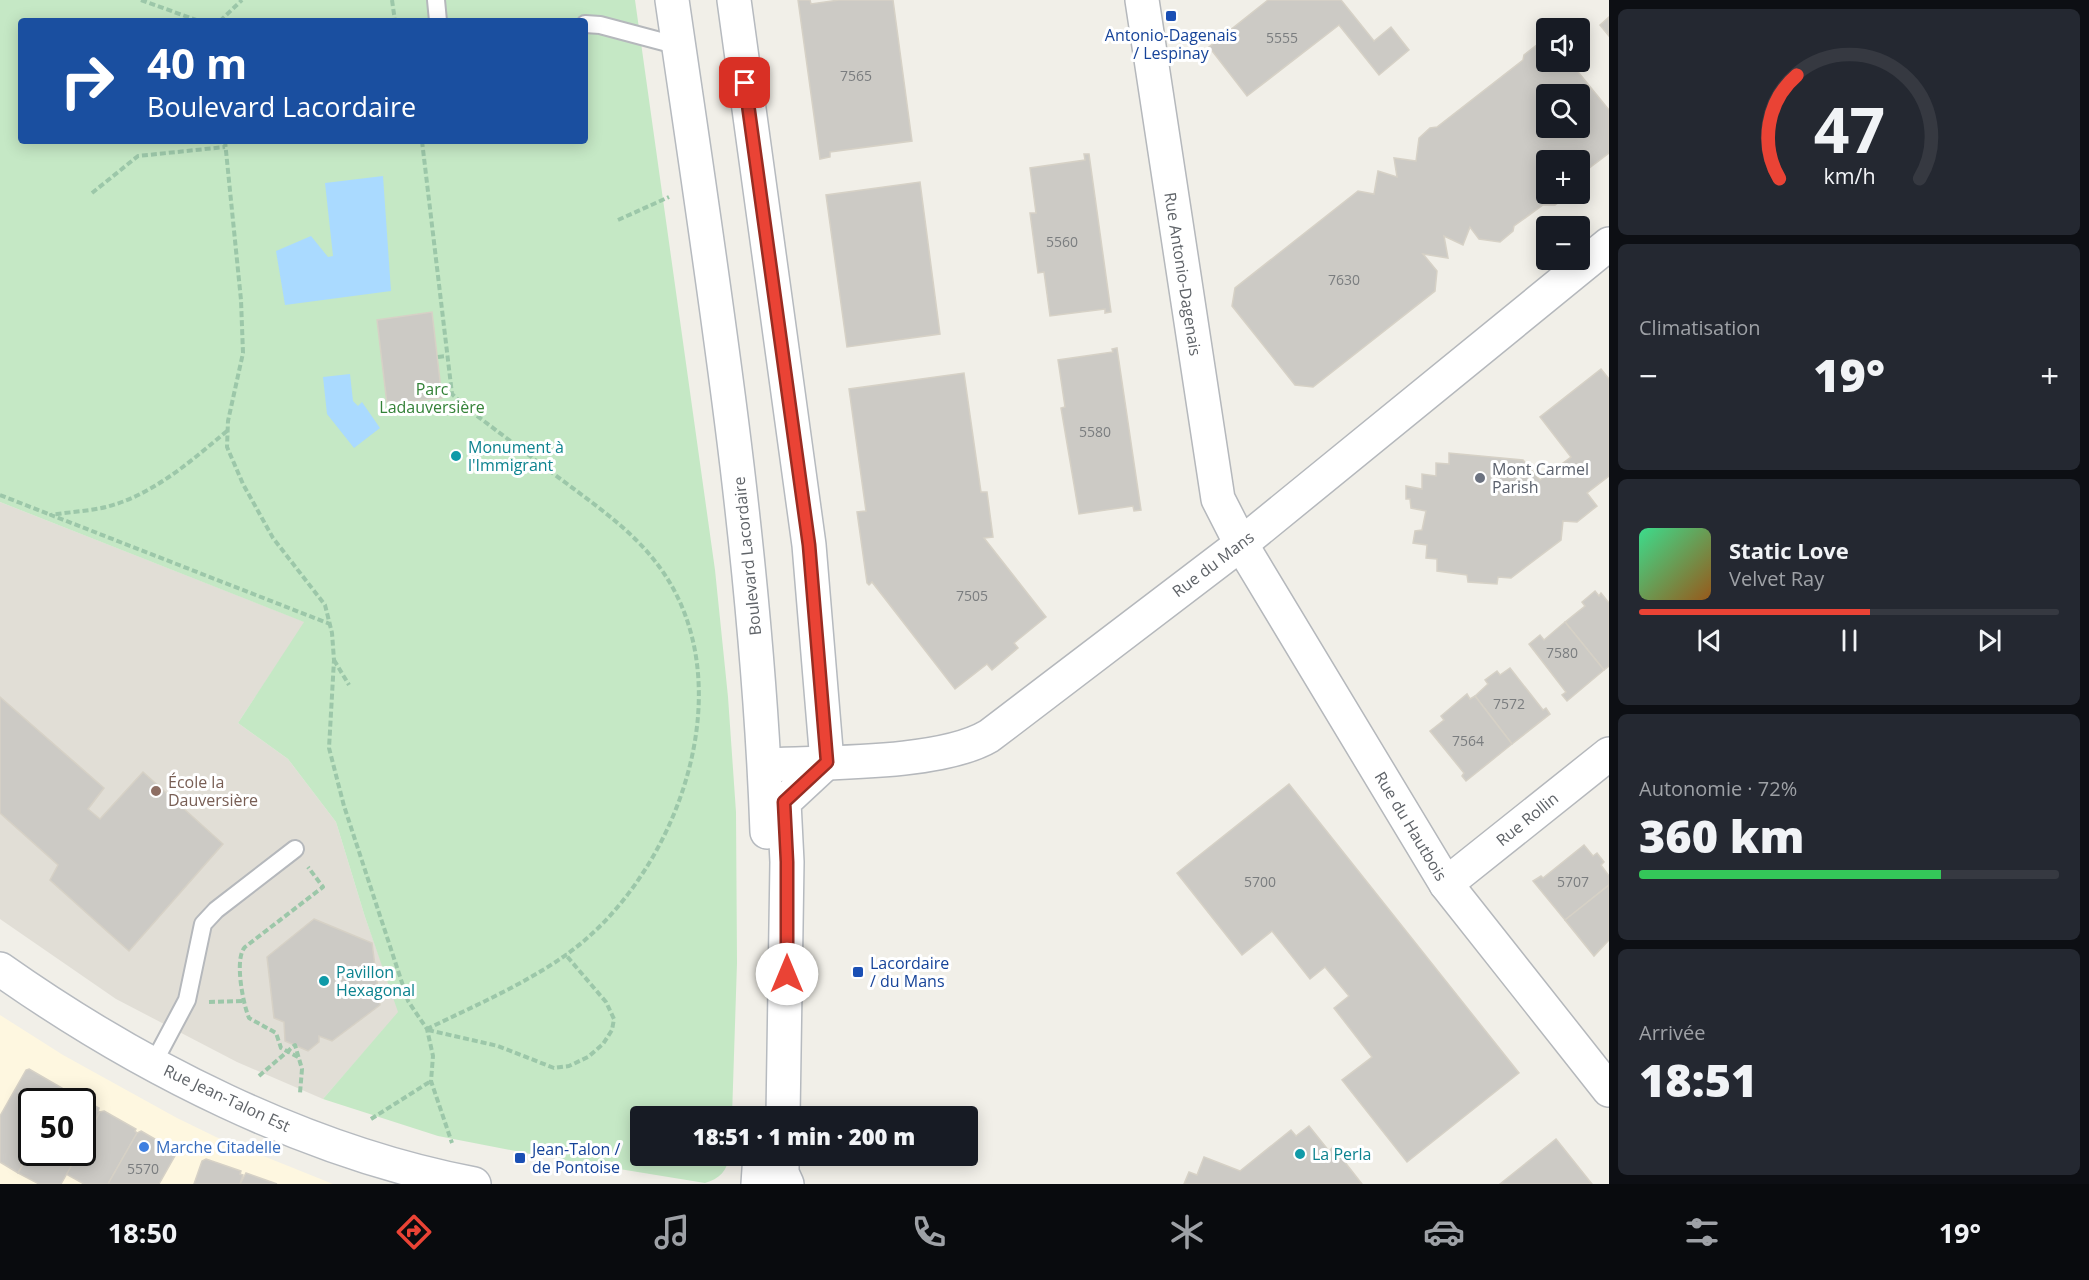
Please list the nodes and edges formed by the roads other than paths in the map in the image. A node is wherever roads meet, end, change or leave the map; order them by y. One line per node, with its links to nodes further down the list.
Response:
1 (436, 0): 5 (lane)
2 (672, 0): 7 (main road, Boulevard Lacordaire)
3 (734, 0): 11 (main road)
4 (1142, 0): 9 (main road, Rue Antonio-Dagenais)
5 (438, 18)
6 (588, 24): 7 (lane)
7 (679, 46): 12 (main road, Boulevard Lacordaire)
8 (1609, 244): 9 (main road, Rue du Mans)
9 (1241, 543): 11 (main road, Rue du Mans); 14 (main road, Rue du Hautbois)
10 (1609, 754): 14 (main road, Rue Rollin)
11 (827, 762): 12 (main road, Rue du Mans); 19 (main road)
12 (765, 765): 18 (main road, Boulevard Lacordaire)
13 (295, 849): 16 (lane)
14 (1446, 884): 17 (main road, Rue du Hautbois)
15 (0, 969): 16 (main road, Rue Jean-Talon Est)
16 (153, 1064): 22 (main road, Rue Jean-Talon Est)
17 (1609, 1090)
18 (763, 1106)
19 (783, 1106)
20 (759, 1166): 23 (main road)
21 (782, 1166): 24 (main road)
22 (453, 1182)
23 (758, 1184)
24 (788, 1184)

